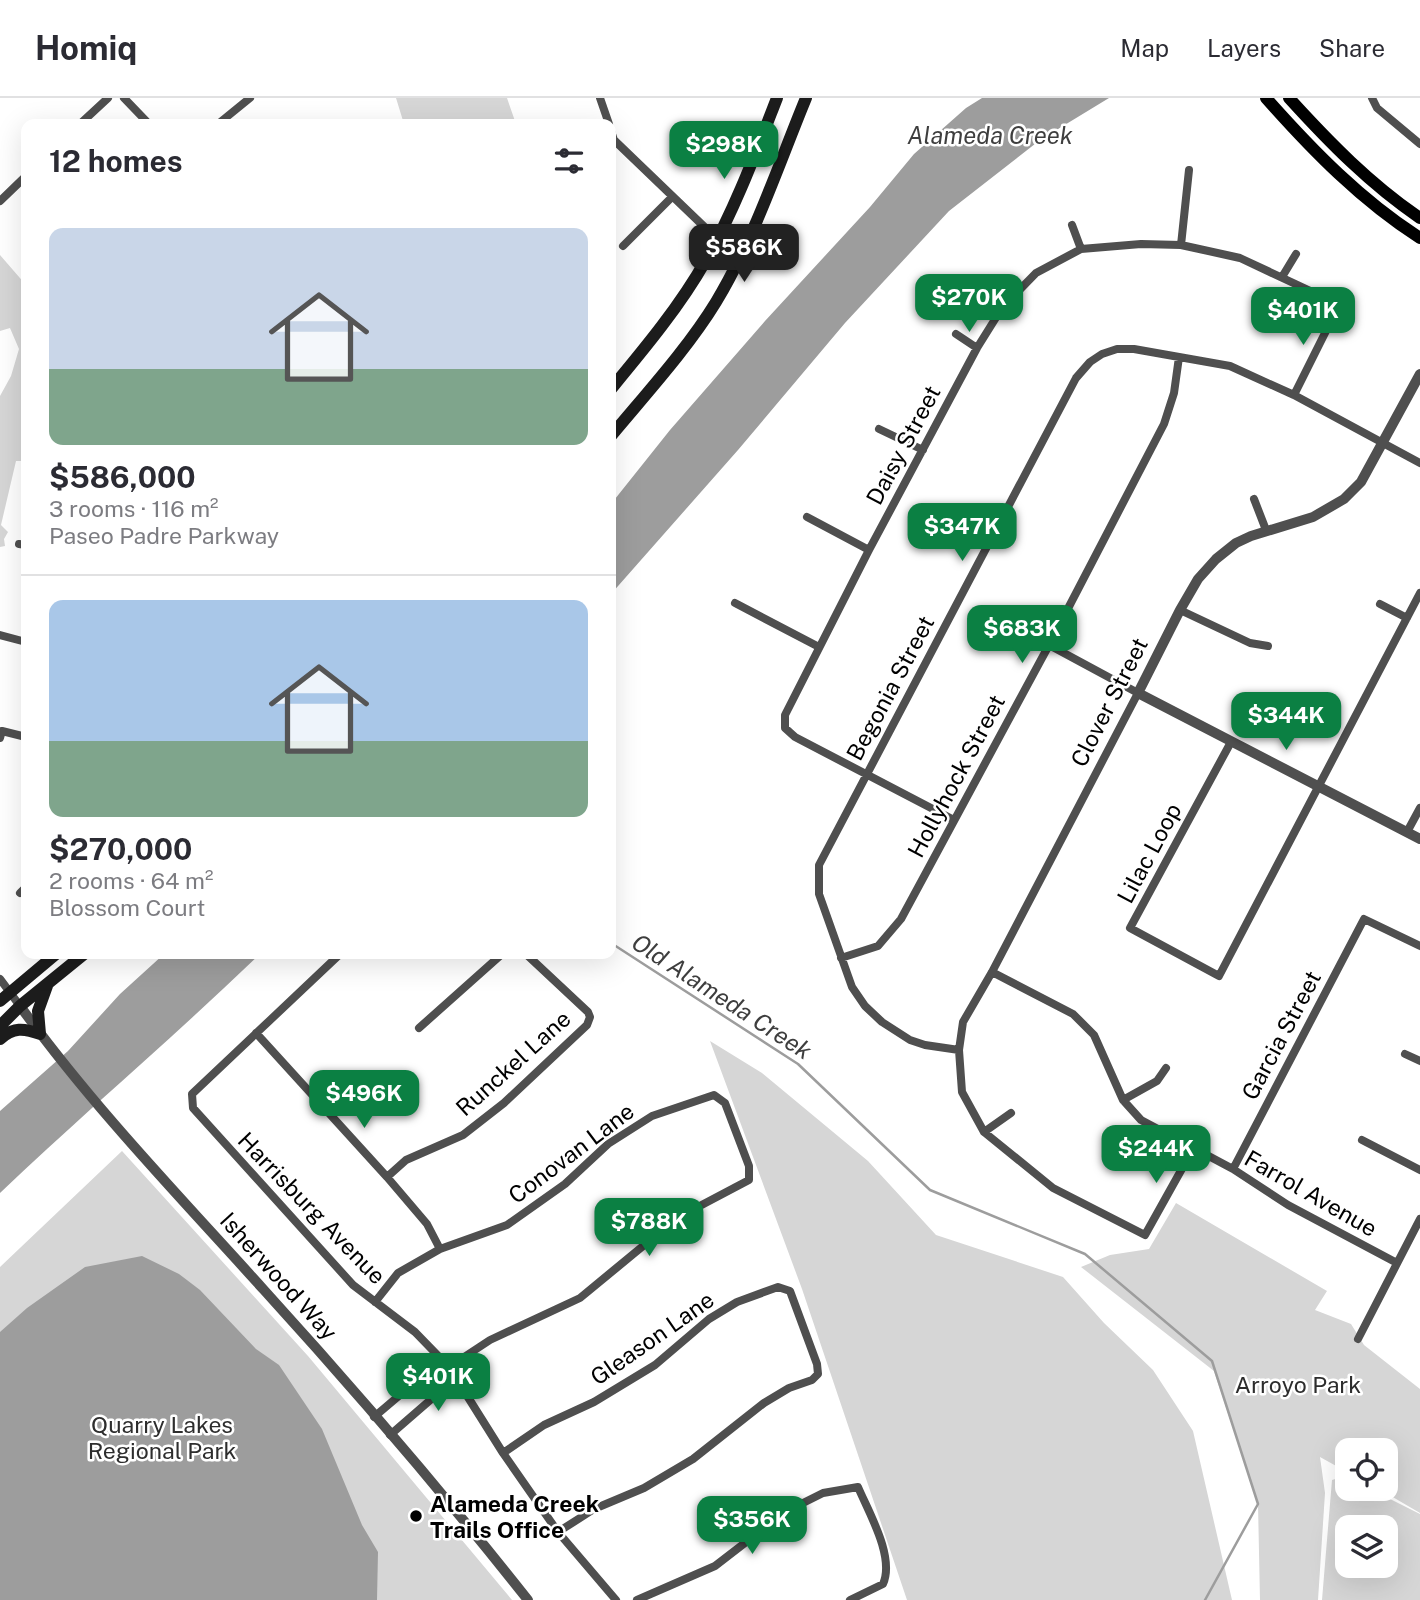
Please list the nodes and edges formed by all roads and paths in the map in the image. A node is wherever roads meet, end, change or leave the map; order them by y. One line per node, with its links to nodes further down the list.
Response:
1 (108, 98): 10 (street)
2 (124, 98): 11 (street)
3 (250, 98): 12 (street)
4 (600, 98): 13 (street)
5 (778, 98): 23 (main road)
6 (806, 98): 26 (main road)
7 (1266, 98): 22 (main road)
8 (1289, 98): 20 (main road)
9 (1372, 98): 15 (street)
10 (85, 119)
11 (144, 119)
12 (224, 119)
13 (606, 119)
14 (616, 141): 18 (street)
15 (1420, 144)
16 (1189, 170): 24 (street)
17 (21, 181): 19 (street)
18 (672, 197): 23 (street); 25 (street)
19 (0, 201)
20 (1420, 218)
21 (1072, 225): 27 (street)
22 (1420, 238)
23 (717, 239): 26 (street); 34 (main road)
24 (1181, 245): 27 (street, Daisy Street); 29 (street, Daisy Street)
25 (623, 246)
26 (743, 249): 37 (main road)
27 (1081, 249): 31 (street, Daisy Street)
28 (1296, 254): 29 (street)
29 (1282, 277): 35 (street, Daisy Street)
30 (956, 334): 31 (street)
31 (977, 348): 39 (street, Daisy Street)
32 (1179, 356): 35 (street, Begonia Street); 52 (street, Hollyhock Street); 59 (street, Begonia Street)
33 (1420, 374): 38 (street, Clover Street)
34 (616, 383)
35 (1294, 395): 38 (street, Begonia Street)
36 (879, 429): 39 (street)
37 (616, 430)
38 (1383, 444): 40 (street, Begonia Street); 43 (street, Clover Street)
39 (923, 450): 44 (street, Daisy Street)
40 (1420, 463)
41 (1254, 499): 43 (street)
42 (807, 517): 44 (street)
43 (1266, 530): 48 (street, Clover Street)
44 (869, 550): 54 (street, Daisy Street)
45 (1420, 593): 49 (street)
46 (735, 603): 54 (street)
47 (1380, 604): 49 (street)
48 (1180, 610): 53 (street); 55 (street, Clover Street)
49 (1407, 618): 60 (street)
50 (0, 635): 51 (street)
51 (21, 641)
52 (1049, 645): 55 (street); 62 (street, Hollyhock Street)
53 (1268, 646)
54 (819, 647): 59 (street, Daisy Street)
55 (1138, 693): 58 (street); 72 (street, Clover Street)
56 (21, 736): 57 (street)
57 (0, 738)
58 (1231, 741): 60 (street); 60 (street, Lilac Loop)
59 (866, 773): 62 (street); 66 (street, Begonia Street)
60 (1319, 787): 63 (street)
61 (1420, 808): 63 (street)
62 (954, 820): 66 (street, Hollyhock Street)
63 (1407, 832): 64 (street)
64 (1420, 839)
65 (1420, 946): 92 (street, Garcia Street)
66 (841, 958): 83 (street, Begonia Street)
67 (50, 959): 75 (main road)
68 (78, 959): 74 (main road)
69 (335, 959): 80 (street)
70 (496, 959): 79 (street)
71 (531, 959): 94 (street, Runckel Lane)
72 (992, 972): 83 (street, Clover Street); 87 (street, Farrol Avenue)
73 (0, 979): 75 (street, Isherwood Way)
74 (48, 982): 77 (main road); 81 (main road)
75 (10, 991): 76 (main road); 77 (street, Isherwood Way)
76 (0, 1001)
77 (20, 1006): 78 (main road); 81 (street, Isherwood Way)
78 (0, 1026)
79 (419, 1028)
80 (256, 1033): 94 (street); 98 (street, Harrisburg Avenue)
81 (41, 1035): 82 (main road); 101 (street, Isherwood Way)
82 (0, 1039)
83 (959, 1049): 89 (street, Clover Street)
84 (1405, 1054): 85 (street)
85 (1420, 1061)
86 (1166, 1068): 87 (street)
87 (1123, 1100): 91 (street, Farrol Avenue)
88 (1012, 1113): 89 (street)
89 (985, 1132): 91 (street, Clover Street)
90 (1363, 1140): 93 (street)
91 (1193, 1149): 92 (street, Farrol Avenue)
92 (1233, 1170): 97 (street, Farrol Avenue)
93 (1420, 1170)
94 (387, 1177): 96 (street)
95 (1420, 1219): 97 (street)
96 (440, 1249): 98 (street, Conovan Lane); 100 (street, Conovan Lane)
97 (1397, 1263): 99 (street)
98 (375, 1302): 100 (street, Harrisburg Avenue)
99 (1358, 1339)
100 (449, 1367): 101 (street); 102 (street); 103 (street, Harrisburg Avenue)
101 (374, 1417): 102 (street, Isherwood Way)
102 (390, 1435): 105 (street, Isherwood Way)
103 (503, 1453): 104 (street, Harrisburg Avenue); 104 (street, Gleason Lane)
104 (558, 1532): 106 (street, Harrisburg Avenue)
105 (528, 1600)
106 (616, 1600)
107 (637, 1600): 108 (street)
108 (850, 1600)

